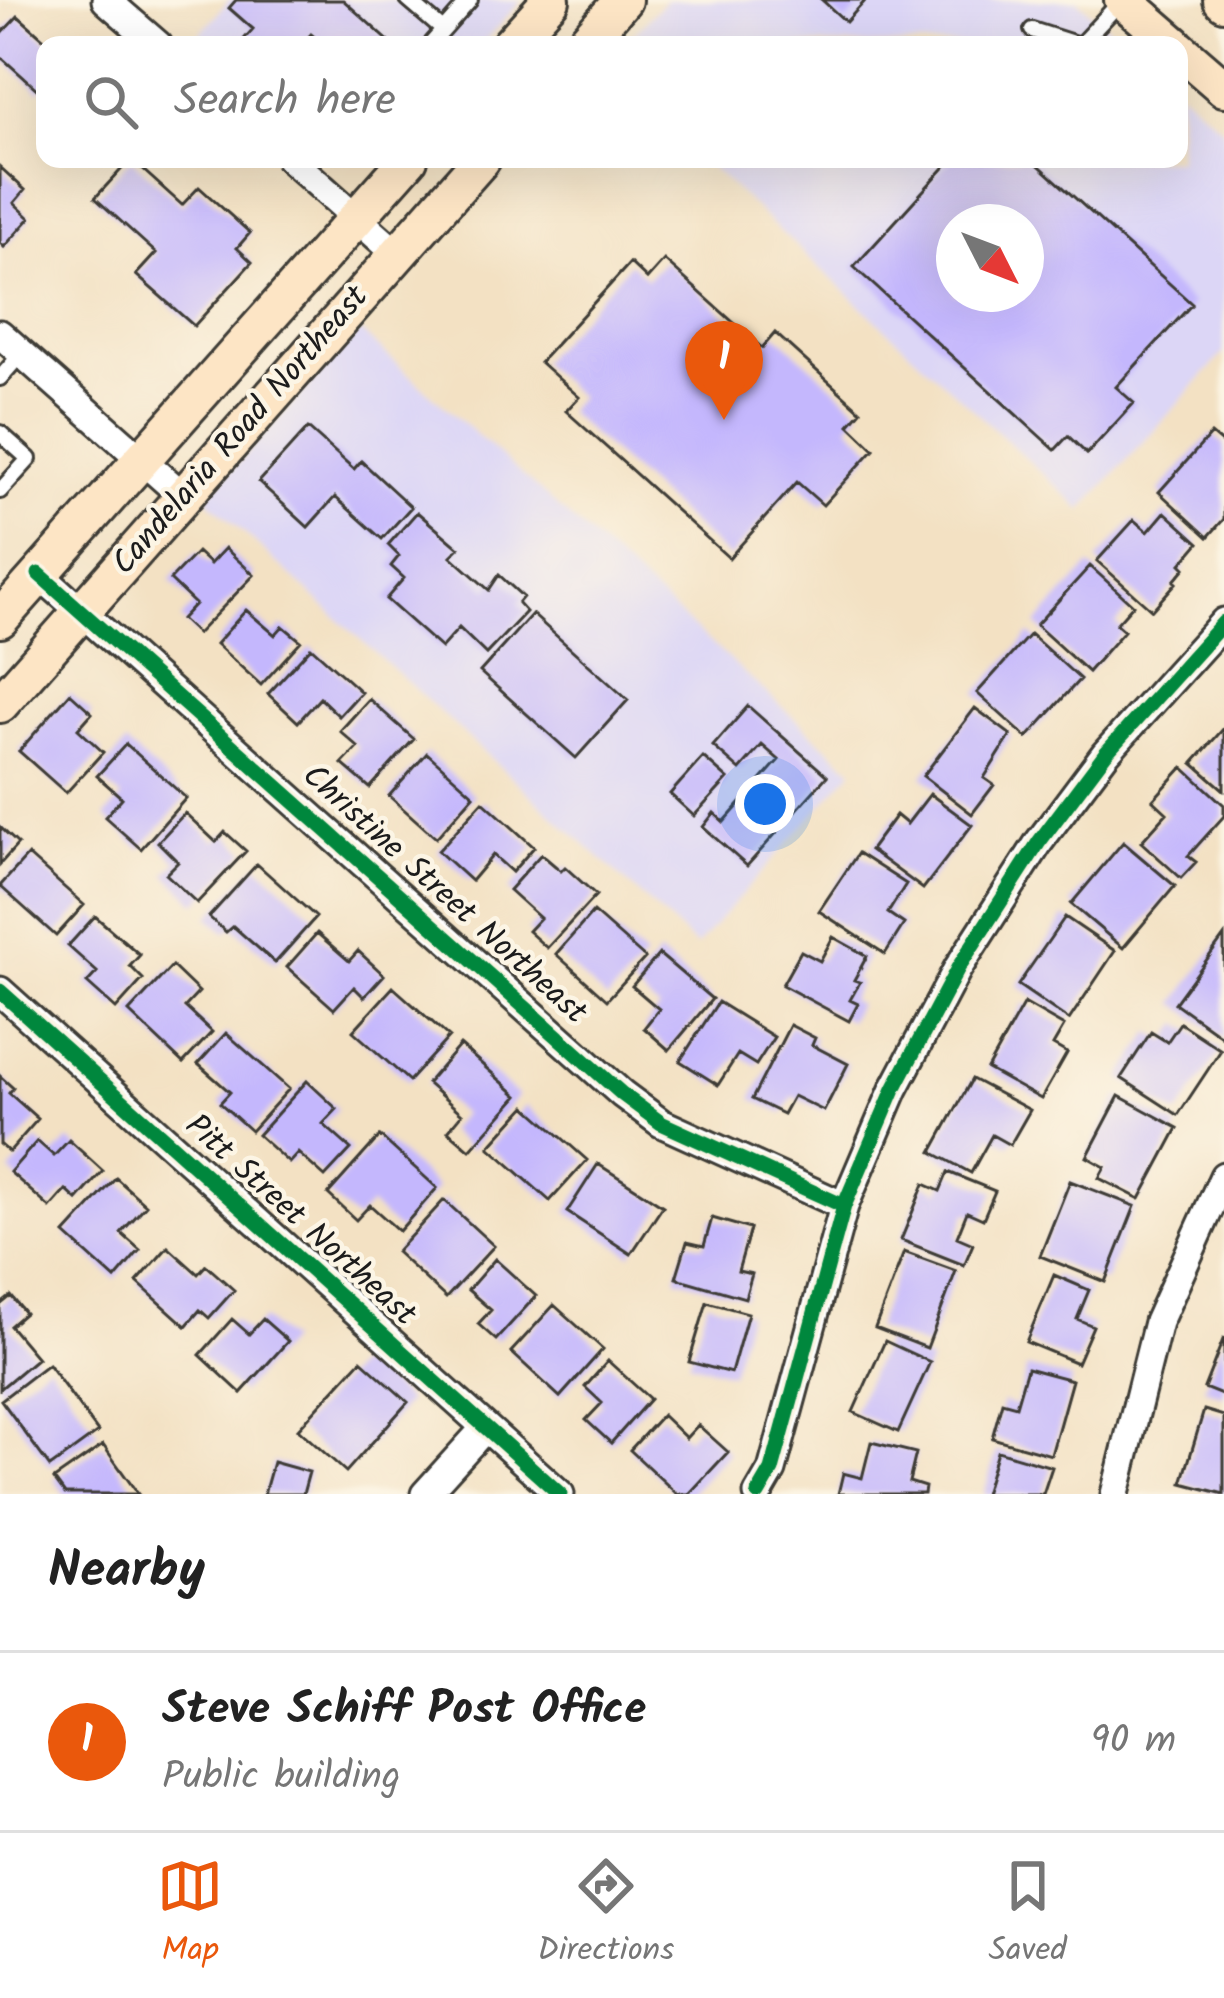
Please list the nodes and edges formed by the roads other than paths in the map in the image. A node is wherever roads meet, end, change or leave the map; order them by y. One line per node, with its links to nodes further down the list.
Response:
1 (106, 0): 9 (street)
2 (408, 0): 7 (lane)
3 (470, 0): 7 (lane)
4 (551, 0): 11 (main road)
5 (623, 0): 12 (main road)
6 (1123, 0): 14 (lane); 15 (main road)
7 (443, 30): 10 (lane)
8 (1032, 30): 13 (lane)
9 (148, 36)
10 (438, 36)
11 (518, 36)
12 (591, 36)
13 (1051, 36)
14 (1088, 36)
15 (1164, 36)
16 (1188, 57): 17 (main road)
17 (1224, 88)
18 (300, 168): 21 (street)
19 (401, 168): 21 (main road, Candelaria Road Northeast)
20 (474, 168): 22 (main road, Candelaria Road Northeast)
21 (357, 217): 22 (street); 27 (main road, Candelaria Road Northeast)
22 (397, 254): 29 (main road, Candelaria Road Northeast)
23 (0, 334): 24 (street)
24 (22, 353): 25 (lane); 27 (street)
25 (0, 378)
26 (0, 433): 28 (lane)
27 (144, 458): 29 (street); 30 (main road, Candelaria Road Northeast)
28 (0, 491)
29 (183, 496): 31 (main road, Candelaria Road Northeast)
30 (39, 574): 31 (street, Christine Street Northeast); 32 (main road, Candelaria Road Northeast)
31 (81, 612): 34 (main road, Candelaria Road Northeast); 37 (street, Christine Street Northeast)
32 (0, 619)
33 (1224, 622): 37 (street)
34 (0, 704)
35 (0, 991): 38 (street, Pitt Street Northeast)
36 (1224, 1176): 42 (street)
37 (844, 1205): 41 (street)
38 (485, 1428): 39 (street); 40 (street, Pitt Street Northeast)
39 (425, 1494)
40 (560, 1494)
41 (758, 1494)
42 (1115, 1494)

